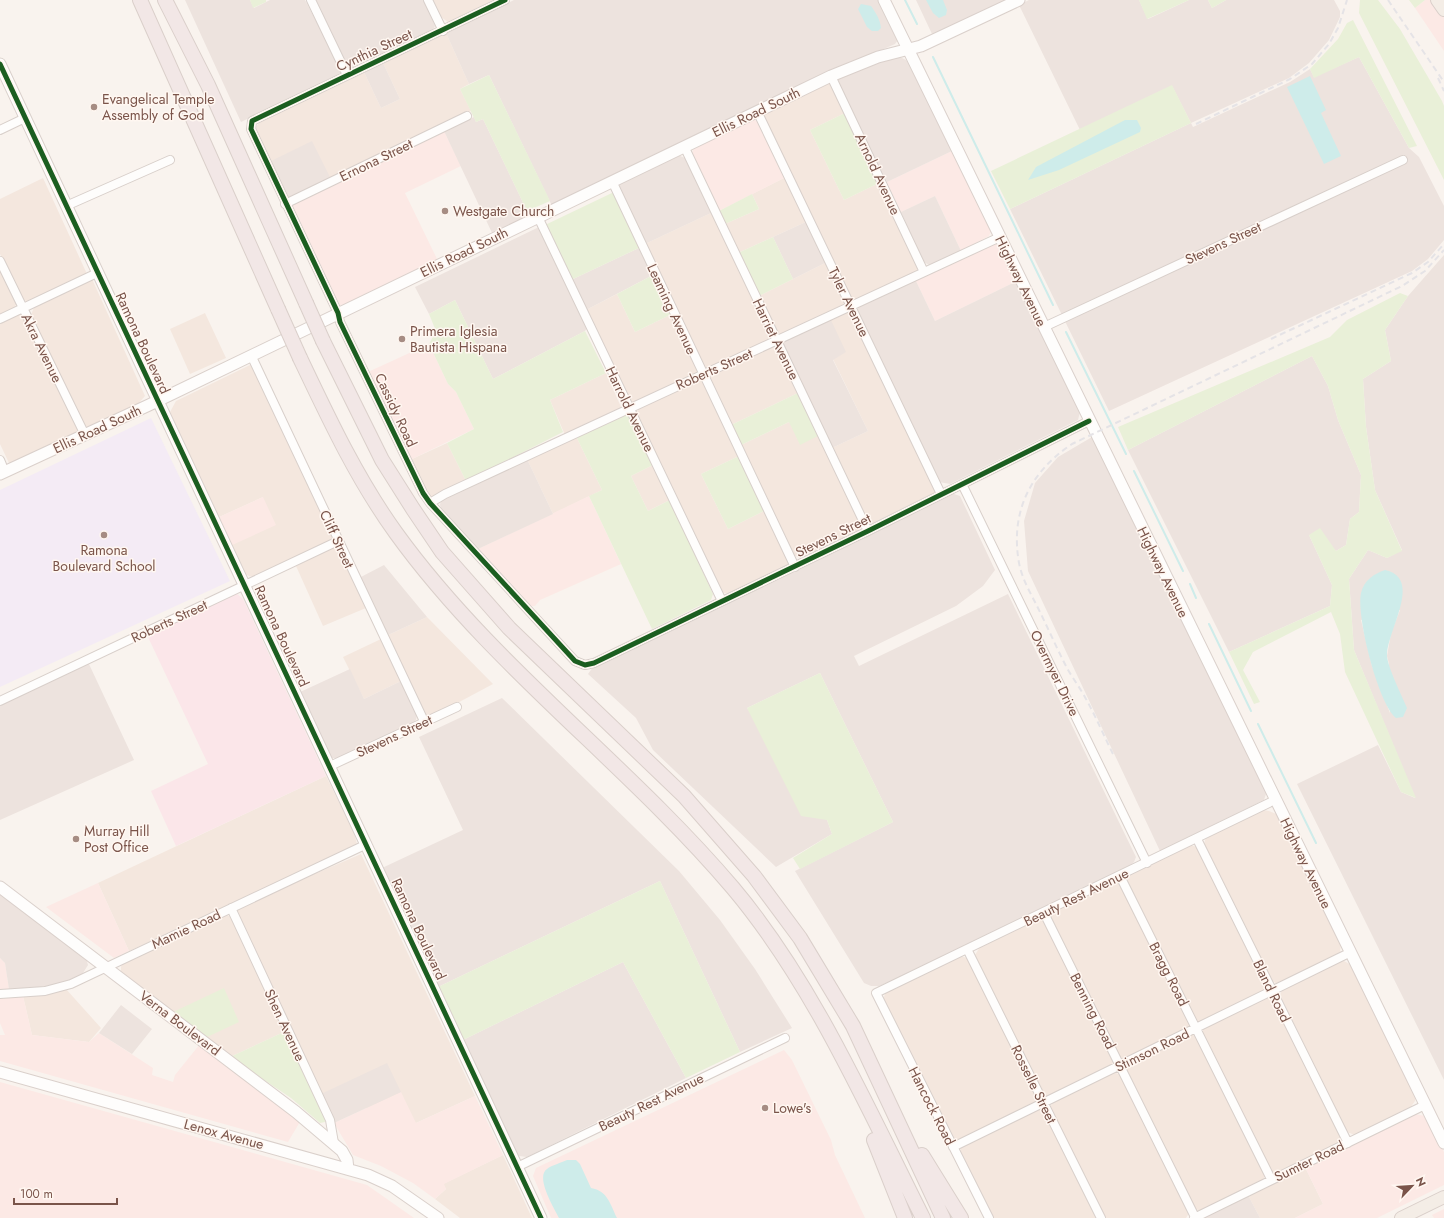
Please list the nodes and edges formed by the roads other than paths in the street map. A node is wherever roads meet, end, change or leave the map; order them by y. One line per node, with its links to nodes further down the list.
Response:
1 (140, 0): 76 (highway, bridge)
2 (165, 0): 16 (highway)
3 (175, 0): 16 (highway)
4 (311, 0): 14 (street)
5 (428, 0): 11 (street)
6 (506, 0): 11 (street, Cynthia Street)
7 (884, 0): 12 (street, Highway Avenue)
8 (1019, 0): 12 (street, Ellis Road South)
9 (1437, 0): 10 (main road)
10 (1444, 10)
11 (443, 31): 14 (street, Cynthia Street)
12 (909, 49): 15 (street, Ellis Road South); 29 (street, Highway Avenue)
13 (0, 64): 19 (street, Ramona Boulevard)
14 (347, 75): 20 (street, Cynthia Street)
15 (831, 76): 17 (street, Ellis Road South); 31 (street, Arnold Avenue)
16 (208, 85): 79 (highway, bridge)
17 (757, 111): 22 (street, Ellis Road South); 33 (street, Tyler Avenue)
18 (467, 116): 26 (street, Ernona Street)
19 (25, 118): 21 (street); 27 (street, Ramona Boulevard)
20 (252, 121): 26 (street, Cassidy Road)
21 (0, 130)
22 (684, 146): 25 (street, Ellis Road South); 38 (street, Harriet Avenue)
23 (170, 160): 27 (street)
24 (1403, 160): 37 (street, Stevens Street)
25 (612, 181): 28 (street, Ellis Road South); 40 (street, Leaming Avenue)
26 (285, 204): 35 (street, Cassidy Road)
27 (66, 206): 32 (street, Ramona Boulevard)
28 (538, 217): 35 (street, Ellis Road South); 42 (street, Harrold Avenue)
29 (1000, 237): 31 (street, Roberts Street); 37 (street, Highway Avenue)
30 (0, 261): 34 (street, Akra Avenue)
31 (924, 272): 33 (street, Roberts Street)
32 (97, 273): 34 (street); 41 (street, Ramona Boulevard)
33 (851, 306): 38 (street, Roberts Street); 48 (street, Tyler Avenue)
34 (22, 308): 36 (street); 44 (street, Akra Avenue)
35 (338, 313): 39 (street, Ellis Road South); 49 (street, Cassidy Road)
36 (0, 319)
37 (1044, 327): 43 (street, Highway Avenue)
38 (777, 340): 40 (street, Roberts Street); 50 (street, Harriet Avenue)
39 (251, 356): 41 (street, Ellis Road South); 51 (street, Cliff Street)
40 (703, 374): 42 (street, Roberts Street); 52 (street, Leaming Avenue)
41 (158, 400): 44 (street, Ellis Road South); 53 (street, Ramona Boulevard)
42 (630, 408): 49 (street, Roberts Street); 54 (street, Harrold Avenue)
43 (1089, 421): 47 (street, Stevens Street); 60 (street, Highway Avenue)
44 (85, 435): 46 (street, Ellis Road South)
45 (0, 460): 46 (street)
46 (3, 473)
47 (962, 484): 48 (street, Stevens Street); 63 (street, Overmyer Drive)
48 (941, 494): 50 (street, Stevens Street)
49 (430, 503): 55 (street, Cassidy Road)
50 (868, 531): 52 (street, Stevens Street)
51 (338, 541): 53 (street, Roberts Street); 58 (street, Cliff Street)
52 (795, 566): 54 (street, Stevens Street)
53 (245, 585): 56 (street, Roberts Street); 59 (street, Ramona Boulevard)
54 (722, 601): 55 (street, Stevens Street)
55 (585, 664)
56 (0, 701)
57 (457, 707): 58 (street, Stevens Street)
58 (424, 722): 59 (street, Stevens Street)
59 (330, 766): 62 (street, Ramona Boulevard)
60 (1275, 800): 61 (street, Beauty Rest Avenue); 69 (street, Highway Avenue)
61 (1197, 839): 63 (street, Beauty Rest Avenue); 71 (street, Bland Road)
62 (366, 844): 66 (street, Mamie Road); 86 (street, Ramona Boulevard)
63 (1147, 863): 64 (street, Beauty Rest Avenue)
64 (1120, 876): 67 (street, Beauty Rest Avenue); 74 (street, Bragg Road)
65 (0, 887): 70 (street, Verna Boulevard)
66 (231, 908): 70 (street, Mamie Road); 84 (street, Shen Avenue)
67 (1044, 913): 68 (street, Beauty Rest Avenue); 77 (street, Benning Road)
68 (967, 950): 72 (street, Beauty Rest Avenue); 80 (street, Rosselle Street)
69 (1351, 952): 71 (street, Stimson Road); 81 (street, Highway Avenue)
70 (105, 967): 73 (street, Mamie Road); 84 (street, Verna Boulevard)
71 (1272, 991): 74 (street, Stimson Road); 82 (street, Bland Road)
72 (876, 993): 85 (street, Hancock Road)
73 (0, 994)
74 (1196, 1028): 77 (street, Stimson Road); 88 (street, Bragg Road)
75 (785, 1038): 86 (street, Beauty Rest Avenue)
76 (842, 1058): 92 (highway); 93 (highway)
77 (1120, 1066): 80 (street, Stimson Road); 98 (street, Benning Road)
78 (0, 1072): 87 (street, Lenox Avenue)
79 (890, 1103): 94 (highway); 95 (highway)
80 (1044, 1103): 85 (street, Stimson Road); 97 (street, Rosselle Street)
81 (1425, 1105): 82 (street, Sumter Road); 83 (street, Highway Avenue)
82 (1348, 1143): 88 (street, Sumter Road)
83 (1444, 1143)
84 (334, 1144): 87 (street, Verna Boulevard)
85 (953, 1147): 96 (street, Hancock Road)
86 (517, 1167): 91 (street, Ramona Boulevard)
87 (348, 1169): 90 (street, Lenox Avenue)
88 (1271, 1179): 98 (street, Sumter Road)
89 (1444, 1197): 99 (main road)
90 (438, 1218)
91 (541, 1218)
92 (905, 1218)
93 (923, 1218)
94 (943, 1218)
95 (961, 1218)
96 (989, 1218)
97 (1100, 1218)
98 (1194, 1218)
99 (1401, 1218)

